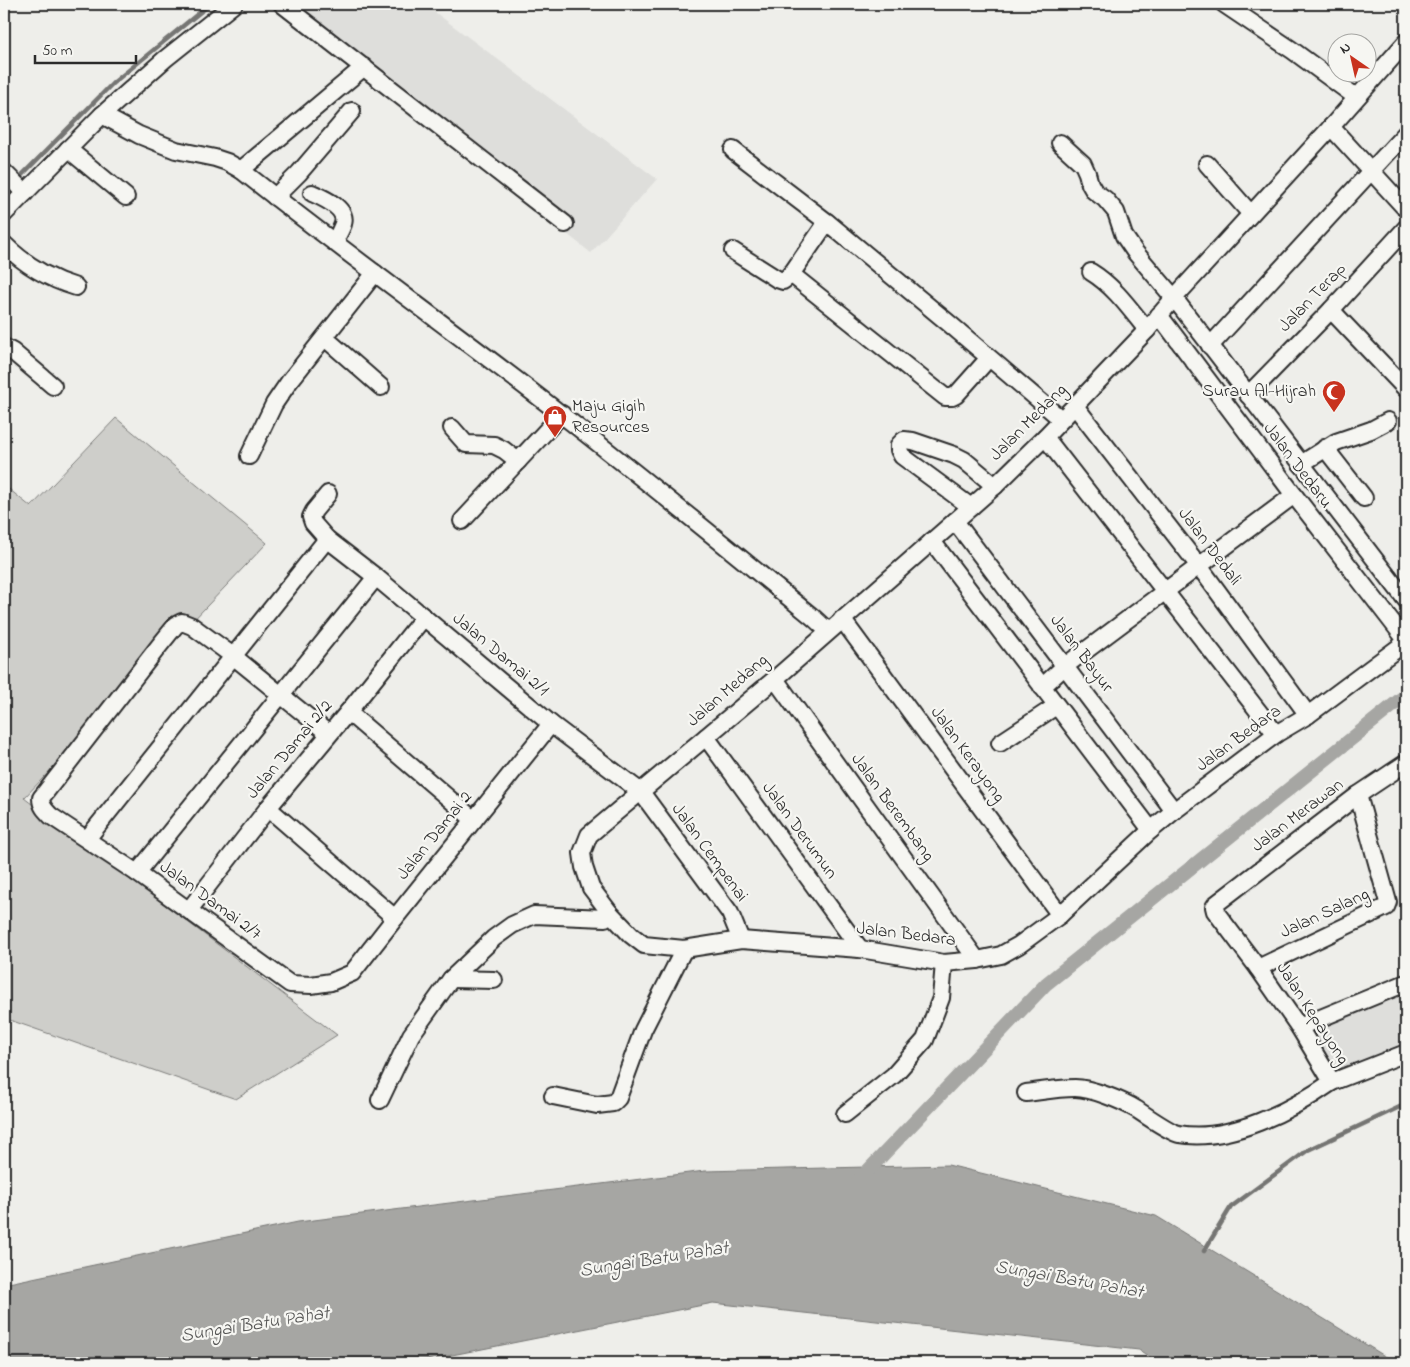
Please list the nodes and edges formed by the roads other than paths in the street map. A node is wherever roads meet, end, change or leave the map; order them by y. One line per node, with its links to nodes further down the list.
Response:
1 (234, 4): 8 (street)
2 (282, 4): 5 (street)
3 (1224, 4): 6 (street)
4 (1406, 42): 6 (street, Jalan Medang)
5 (364, 67): 15 (street); 25 (street)
6 (1356, 97): 9 (street, Jalan Medang)
7 (352, 111): 20 (street)
8 (102, 115): 12 (street); 15 (street)
9 (1331, 126): 16 (street); 22 (street, Jalan Medang)
10 (1406, 133): 16 (street)
11 (1060, 143): 34 (street, Jalan Dedaru)
12 (68, 149): 17 (street); 19 (street)
13 (733, 150): 24 (street)
14 (1206, 164): 22 (street)
15 (241, 170): 20 (street)
16 (1372, 172): 21 (street); 40 (street)
17 (12, 180): 23 (street)
18 (312, 192): 27 (street)
19 (126, 196)
20 (275, 197): 27 (street)
21 (1406, 209)
22 (1250, 213): 34 (street, Jalan Medang)
23 (4, 214)
24 (827, 222): 32 (street); 41 (street)
25 (565, 224)
26 (1406, 228): 35 (street, Jalan Terap)
27 (335, 242): 31 (street)
28 (4, 244): 33 (street)
29 (733, 251): 32 (street)
30 (1091, 272): 37 (street)
31 (375, 273): 38 (street); 47 (street)
32 (790, 274): 41 (street)
33 (76, 287)
34 (1174, 298): 36 (street, Jalan Medang); 40 (street, Jalan Dedaru)
35 (1331, 310): 44 (street); 45 (street, Jalan Terap)
36 (1159, 315): 37 (street, Jalan Medang); 58 (street, Jalan Dedaru)
37 (1147, 330): 46 (street, Jalan Medang)
38 (324, 338): 43 (street); 53 (street)
39 (4, 346): 42 (street)
40 (1210, 346): 45 (street, Jalan Dedaru)
41 (990, 358): 48 (street)
42 (53, 386)
43 (380, 387)
44 (1406, 389)
45 (1248, 394): 55 (street, Jalan Dedaru)
46 (1075, 406): 48 (street, Jalan Medang); 65 (street, Jalan Dedali)
47 (562, 414): 54 (street); 72 (street)
48 (1061, 420): 51 (street, Jalan Medang)
49 (1388, 421): 52 (street)
50 (452, 428): 54 (street)
51 (1045, 437): 56 (street, Jalan Medang); 68 (street)
52 (1325, 448): 55 (street); 59 (street)
53 (249, 456)
54 (518, 461): 61 (street)
55 (1301, 464): 67 (street, Jalan Dedaru)
56 (995, 486): 60 (street, Jalan Medang); 60 (street)
57 (328, 494): 63 (street, Jalan Damai 2/1)
58 (1294, 495): 65 (street); 73 (street, Jalan Dedaru)
59 (1364, 498)
60 (972, 506): 62 (street, Jalan Medang)
61 (462, 521)
62 (955, 521): 64 (street, Jalan Medang); 75 (street, Jalan Bayur)
63 (327, 539): 66 (street, Jalan Damai 2/1); 74 (street)
64 (932, 541): 71 (street, Jalan Medang); 77 (street)
65 (1199, 566): 68 (street); 81 (street, Jalan Dedali)
66 (376, 577): 70 (street, Jalan Damai 2/1); 78 (street)
67 (1401, 583): 69 (street, Jalan Dedaru)
68 (1165, 591): 75 (street); 84 (street)
69 (1406, 600)
70 (424, 617): 80 (street, Jalan Damai 2/2); 82 (street, Jalan Damai 2/1)
71 (842, 618): 72 (street, Jalan Medang); 99 (street, Jalan Kerayong)
72 (828, 631): 76 (street, Jalan Medang)
73 (1406, 641): 81 (street, Jalan Bedara)
74 (233, 656): 78 (street); 94 (street); 94 (street, Jalan Damai 2/7)
75 (1065, 666): 77 (street); 91 (street, Jalan Bayur)
76 (774, 679): 85 (street, Jalan Medang); 104 (street, Jalan Berembang)
77 (1042, 687): 79 (street)
78 (281, 694): 83 (street); 95 (street)
79 (1056, 706): 86 (street); 93 (street)
80 (348, 712): 83 (street, Jalan Damai 2/2); 92 (street)
81 (1308, 715): 84 (street, Jalan Bedara)
82 (550, 724): 88 (street, Jalan Damai 2/1); 92 (street, Jalan Damai 2)
83 (329, 734): 90 (street, Jalan Damai 2/2)
84 (1276, 734): 91 (street, Jalan Bedara)
85 (706, 737): 88 (street, Jalan Medang); 103 (street, Jalan Derumun)
86 (1000, 743)
87 (1406, 762): 89 (street, Jalan Merawan)
88 (641, 792): 98 (street, Jalan Bedara); 101 (street, Jalan Cempenai)
89 (1358, 795): 96 (street, Jalan Merawan); 106 (street, Jalan Salang)
90 (268, 808): 97 (street, Jalan Damai 2/2); 100 (street)
91 (1174, 811): 93 (street, Jalan Bedara)
92 (474, 820): 100 (street, Jalan Damai 2)
93 (1151, 830): 99 (street, Jalan Bedara)
94 (87, 839): 95 (street, Jalan Damai 2/7)
95 (137, 873): 97 (street, Jalan Damai 2/7)
96 (1216, 904): 106 (street, Jalan Kepayong)
97 (189, 910): 107 (street, Jalan Damai 2/7)
98 (610, 913): 102 (street, Jalan Bedara); 108 (street)
99 (1060, 915): 104 (street, Jalan Bedara)
100 (395, 918): 107 (street, Jalan Damai 2)
101 (741, 940): 102 (street, Jalan Bedara); 103 (street, Jalan Bedara)
102 (684, 949): 115 (street)
103 (860, 949): 105 (street, Jalan Bedara)
104 (977, 960): 105 (street, Jalan Bedara)
105 (944, 964): 117 (street)
106 (1258, 968): 111 (street, Jalan Kepayong)
107 (352, 973)
108 (451, 979): 109 (street); 116 (street)
109 (494, 980)
110 (1406, 983): 111 (street)
111 (1300, 1027): 113 (street, Jalan Kepayong)
112 (1406, 1053): 113 (street, Jalan Kepayong)
113 (1332, 1082): 114 (street)
114 (1026, 1093)
115 (554, 1096)
116 (380, 1100)
117 (845, 1114)

